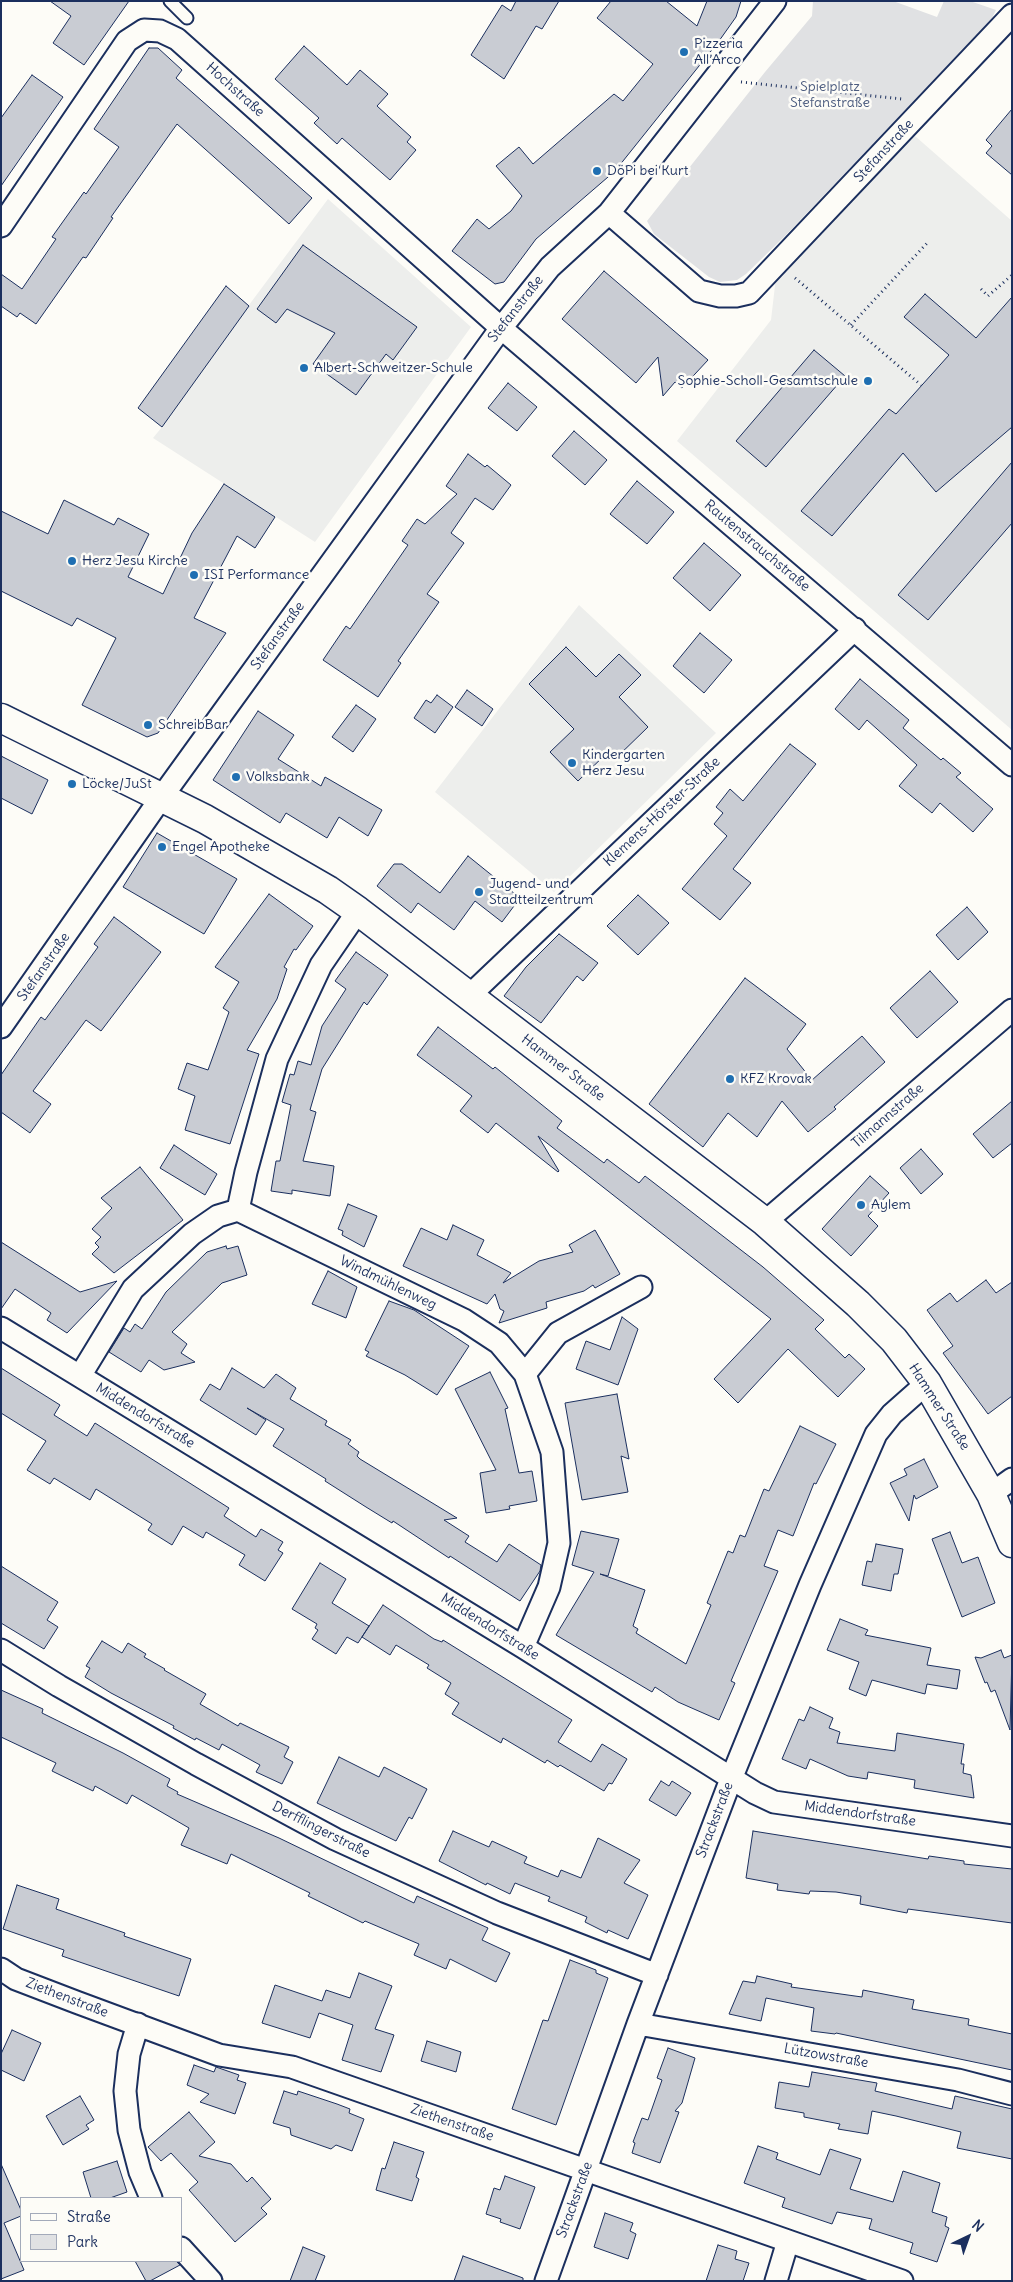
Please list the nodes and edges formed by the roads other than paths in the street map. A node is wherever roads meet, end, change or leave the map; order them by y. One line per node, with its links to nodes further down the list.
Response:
1 (170, 1): 4 (lane)
2 (775, 1): 5 (street, Stefanstraße)
3 (1012, 15): 5 (street, Stefanstraße)
4 (187, 18)
5 (609, 213): 7 (street, Stefanstraße)
6 (1, 226): 7 (street, Hochstraße)
7 (501, 328): 8 (street, Rautenstrauchstraße); 11 (street, Stefanstraße)
8 (855, 629): 10 (street, Rautenstrauchstraße); 13 (street, Klemens-Hörster-Straße)
9 (1, 718): 11 (main road, Hammer Straße)
10 (1012, 765)
11 (161, 798): 12 (main road, Hammer Straße); 15 (street, Stefanstraße)
12 (358, 911): 13 (main road, Hammer Straße); 16 (street)
13 (469, 996): 17 (main road, Hammer Straße)
14 (1012, 1010): 17 (street, Tilmannstraße)
15 (1, 1028)
16 (238, 1210): 20 (street, Windmühlenweg); 21 (street)
17 (765, 1222): 22 (main road, Hammer Straße)
18 (641, 1287): 20 (street)
19 (1, 1328): 21 (street, Middendorfstraße)
20 (525, 1374): 25 (street, Windmühlenweg)
21 (80, 1376): 25 (street, Middendorfstraße)
22 (927, 1383): 23 (main road, Hammer Straße); 27 (street, Strackstraße)
23 (1002, 1487): 24 (main road, Hammer Straße)
24 (1012, 1543)
25 (523, 1647): 27 (street, Middendorfstraße)
26 (1, 1650): 30 (street, Derfflingerstraße)
27 (731, 1779): 28 (street, Middendorfstraße); 30 (street, Strackstraße)
28 (1012, 1836)
29 (1, 1969): 31 (street, Ziethenstraße)
30 (657, 1975): 32 (street, Strackstraße)
31 (138, 2024): 34 (street, Ziethenstraße); 35 (street)
32 (638, 2024): 33 (street, Lützowstraße); 34 (street, Strackstraße)
33 (1012, 2094)
34 (585, 2170): 36 (street, Ziethenstraße); 39 (street, Strackstraße)
35 (151, 2197)
36 (788, 2241): 40 (street); 41 (street, Ziethenstraße)
37 (182, 2249): 38 (street)
38 (211, 2281)
39 (546, 2281)
40 (776, 2281)
41 (902, 2281)

